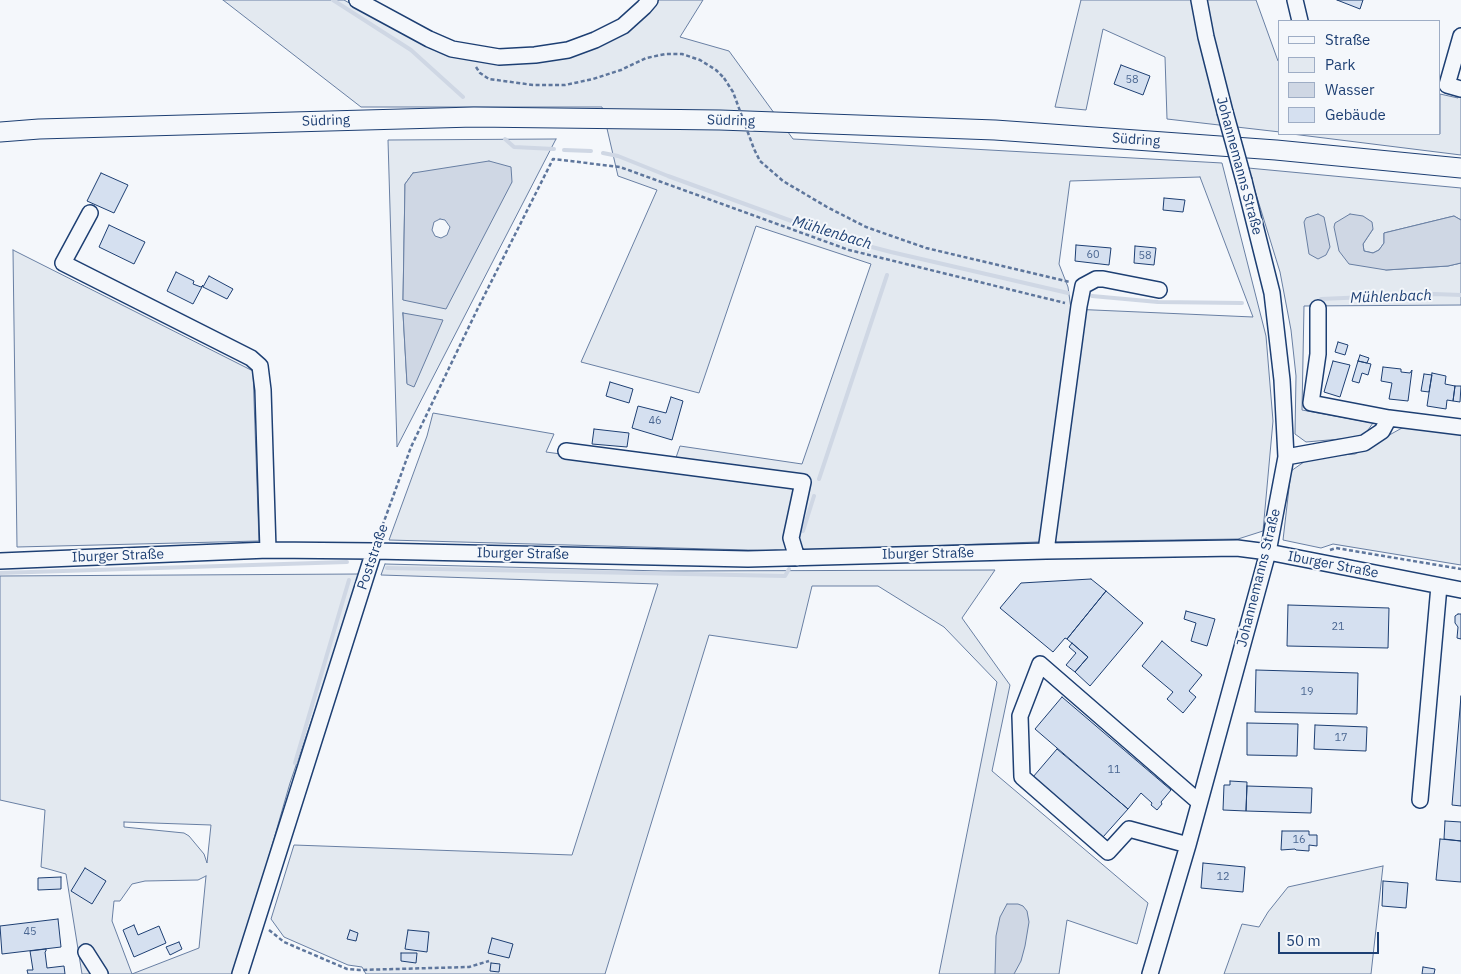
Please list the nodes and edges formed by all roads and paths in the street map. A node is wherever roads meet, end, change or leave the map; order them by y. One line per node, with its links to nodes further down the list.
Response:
1 (357, 0): 7 (street)
2 (650, 0): 7 (street)
3 (1199, 0): 19 (street, Johannemanns Straße, bridge)
4 (1294, 0): 5 (street)
5 (1300, 20)
6 (1461, 36): 8 (street)
7 (474, 53): 12 (path, bridge)
8 (1449, 86)
9 (0, 132): 10 (main road, Südring)
10 (1461, 168)
11 (90, 213): 20 (street)
12 (1083, 286): 13 (street); 14 (street)
13 (1159, 290)
14 (1079, 306): 22 (path, Poststraße); 23 (street)
15 (1318, 308): 16 (street)
16 (1389, 418): 17 (street); 19 (street)
17 (1461, 427)
18 (566, 451): 25 (street)
19 (1286, 458): 24 (street, Johannemanns Straße)
20 (268, 550): 22 (street, Iburger Straße); 26 (street, Iburger Straße)
21 (1329, 550): 27 (path)
22 (374, 551): 25 (street, Iburger Straße); 33 (street, Poststraße)
23 (1046, 551): 24 (street, Iburger Straße); 25 (street, Iburger Straße)
24 (1268, 552): 28 (street, Iburger Straße); 31 (street, Johannemanns Straße)
25 (797, 558)
26 (0, 561)
27 (1461, 569)
28 (1439, 586): 29 (street, Iburger Straße); 30 (street)
29 (1461, 590)
30 (1420, 800)
31 (1199, 802): 32 (street, Johannemanns Straße); 32 (street)
32 (1188, 845): 38 (street, Johannemanns Straße)
33 (261, 908): 35 (path); 37 (street, Poststraße)
34 (86, 952): 36 (street)
35 (489, 961)
36 (100, 974)
37 (240, 974)
38 (1150, 974)

